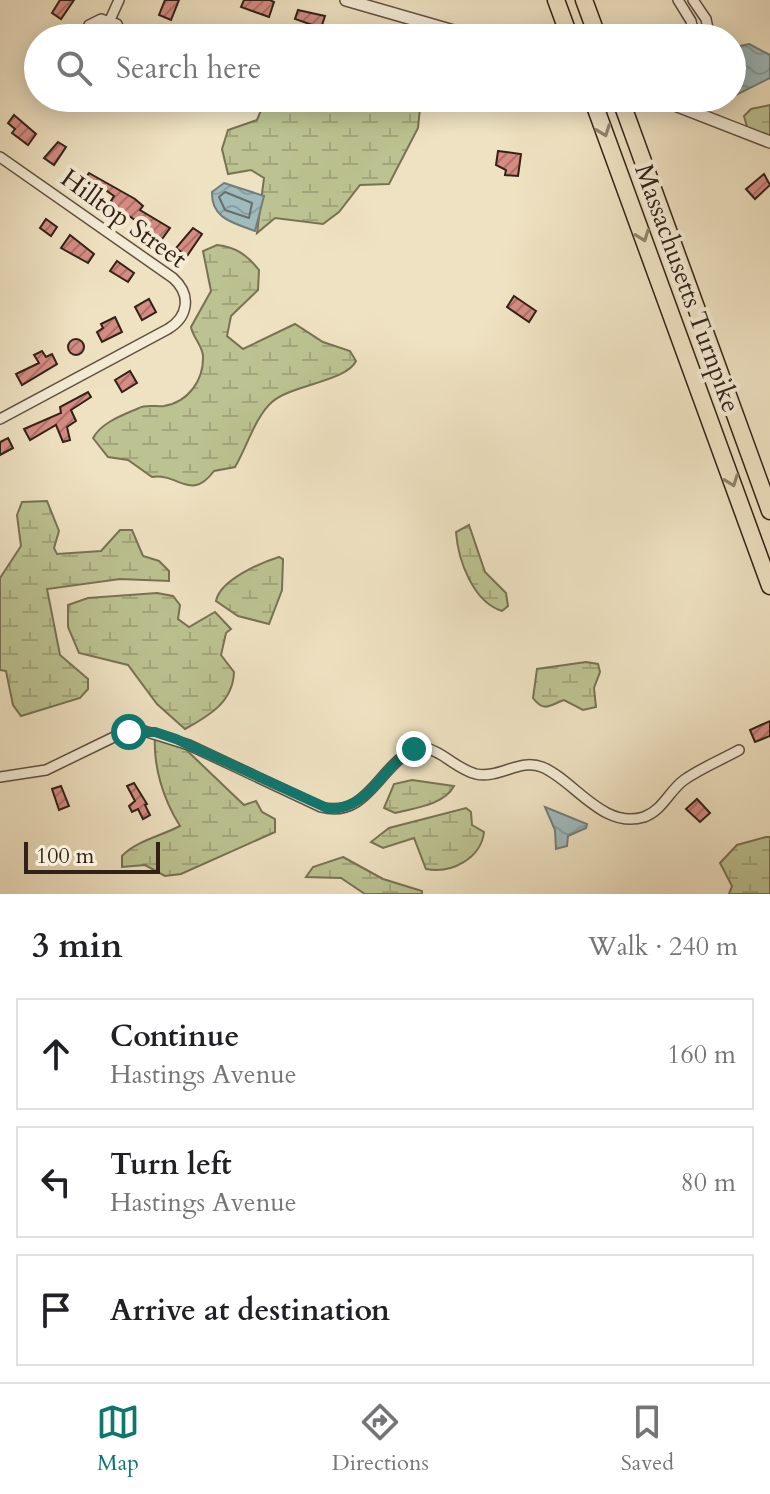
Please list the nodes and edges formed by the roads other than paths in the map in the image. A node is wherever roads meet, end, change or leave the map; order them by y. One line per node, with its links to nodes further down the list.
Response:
1 (119, 0): 7 (street)
2 (346, 0): 10 (street)
3 (556, 0): 11 (highway)
4 (584, 0): 12 (highway)
5 (678, 0): 13 (street)
6 (693, 0): 14 (street)
7 (110, 20): 8 (street); 9 (street)
8 (92, 24)
9 (116, 24)
10 (429, 24)
11 (565, 24)
12 (593, 24)
13 (692, 24)
14 (707, 24)
15 (597, 112): 22 (highway, Massachusetts Turnpike, one-way to 22)
16 (625, 112): 21 (highway, Massachusetts Turnpike)
17 (694, 112): 18 (street)
18 (770, 142)
19 (0, 157): 20 (street, Hilltop Street)
20 (0, 419)
21 (770, 511)
22 (770, 586)
23 (739, 750): 24 (street)
24 (0, 777)

